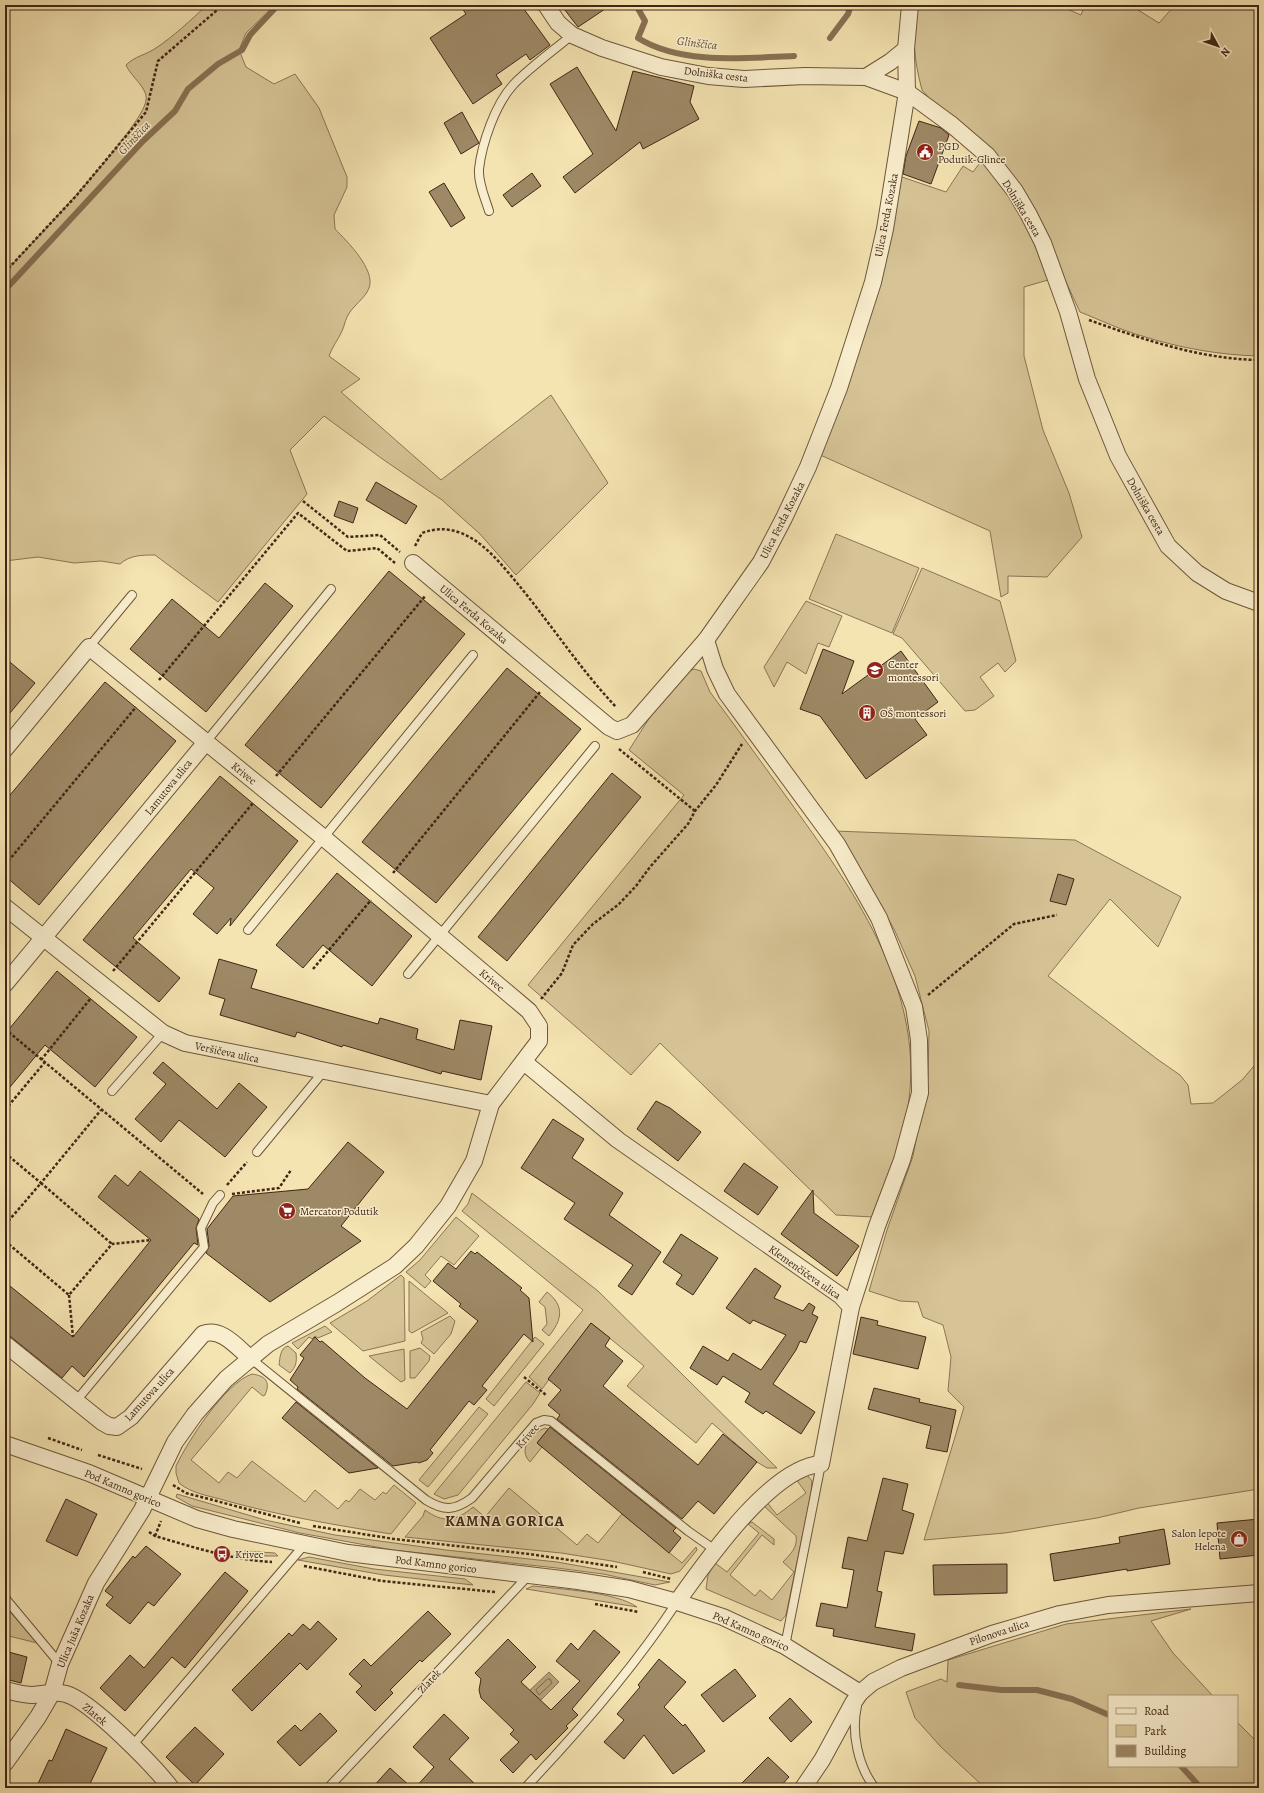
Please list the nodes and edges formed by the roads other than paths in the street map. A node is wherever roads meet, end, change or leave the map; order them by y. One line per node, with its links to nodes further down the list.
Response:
1 (546, 5): 3 (street, Dolniška cesta)
2 (910, 5): 4 (street, Ulica Ferda Kozaka)
3 (572, 35): 5 (street, Dolniška cesta); 7 (lane)
4 (906, 49): 5 (street); 6 (street, Ulica Ferda Kozaka)
5 (866, 77): 6 (street, Dolniška cesta)
6 (907, 92): 11 (street, Dolniška cesta); 12 (street, Ulica Ferda Kozaka)
7 (489, 211)
8 (406, 565): 12 (street, Ulica Ferda Kozaka)
9 (331, 589): 15 (lane, Lamutova ulica)
10 (132, 595): 13 (lane)
11 (1259, 603)
12 (706, 640): 32 (street)
13 (89, 647): 15 (street, Krivec); 17 (street)
14 (474, 656): 18 (lane)
15 (206, 742): 18 (street, Krivec); 22 (street, Lamutova ulica)
16 (595, 746): 21 (lane)
17 (5, 749)
18 (324, 838): 20 (lane); 21 (street, Krivec)
19 (5, 907): 22 (street, Veršičeva ulica)
20 (248, 930)
21 (440, 936): 23 (lane); 26 (street, Krivec)
22 (44, 939): 24 (street, Lamutova ulica); 25 (street, Veršičeva ulica)
23 (408, 974)
24 (5, 984)
25 (163, 1033): 27 (street, Veršičeva ulica); 28 (lane)
26 (524, 1062): 29 (street, Krivec); 32 (street, Klemenčičeva ulica)
27 (323, 1072): 29 (street, Veršičeva ulica); 30 (lane)
28 (112, 1091)
29 (490, 1104): 34 (street, Krivec)
30 (257, 1152)
31 (220, 1195): 35 (lane)
32 (851, 1307): 37 (street, Klemenčičeva ulica)
33 (5, 1344): 35 (street, Lamutova ulica)
34 (250, 1358): 35 (street, Lamutova ulica); 38 (street, Krivec); 40 (lane, Krivec)
35 (76, 1401)
36 (5, 1444): 38 (street, Pod Kamno gorico)
37 (821, 1464): 40 (street); 45 (lane)
38 (146, 1498): 39 (street, Pod Kamno gorico); 46 (street, Ulica Juša Kozaka)
39 (305, 1544): 41 (street, Pod Kamno gorico); 50 (lane)
40 (715, 1550): 44 (street)
41 (530, 1575): 44 (street, Pod Kamno gorico); 53 (lane, Zlatek)
42 (1259, 1593): 49 (street, Pilonova ulica)
43 (5, 1598): 46 (lane)
44 (677, 1602): 45 (street, Pod Kamno gorico); 54 (lane)
45 (785, 1646): 49 (street, Pod Kamno gorico)
46 (60, 1664): 48 (street, Ulica Juša Kozaka)
47 (5, 1690): 48 (street, Zlatek)
48 (52, 1692): 50 (street, Zlatek); 51 (street, Ulica Juša Kozaka)
49 (860, 1693): 55 (street, Pilonova ulica); 56 (lane)
50 (132, 1746): 52 (street, Zlatek)
51 (5, 1763)
52 (171, 1788)
53 (328, 1788)
54 (526, 1788)
55 (803, 1788)
56 (875, 1788)

